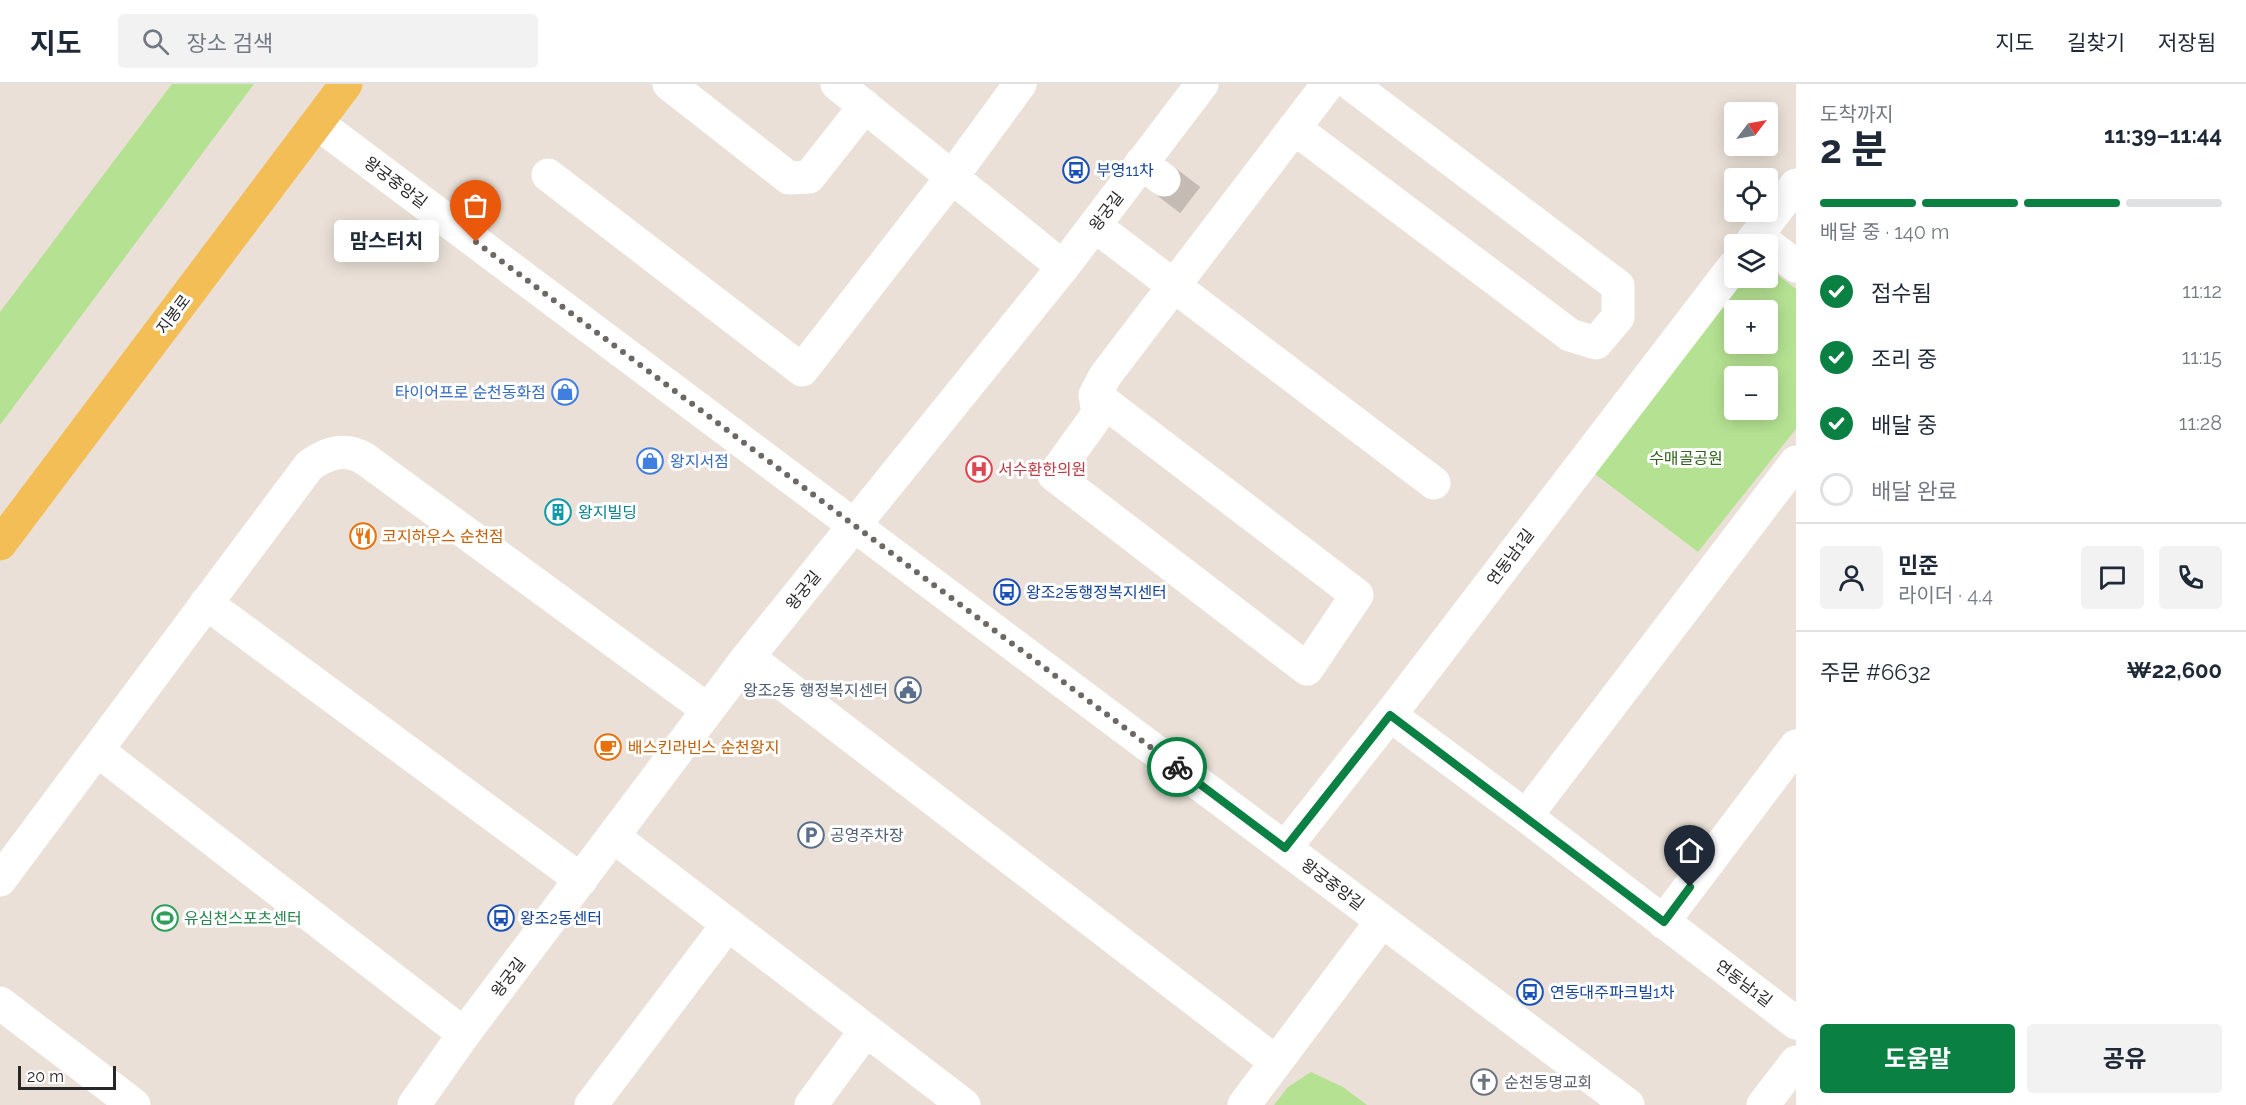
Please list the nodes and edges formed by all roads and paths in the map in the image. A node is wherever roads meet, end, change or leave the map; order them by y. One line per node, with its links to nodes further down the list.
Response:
1 (346, 84): 9 (main road, 지봉로)
2 (669, 84): 8 (street)
3 (837, 84): 8 (street)
4 (1020, 84): 12 (street)
5 (1202, 84): 14 (street, 왕궁길)
6 (1328, 84): 10 (street)
7 (1351, 84): 10 (street)
8 (865, 106): 12 (street)
9 (317, 123): 24 (street, 왕궁중앙길); 25 (main road, 지봉로)
10 (1294, 128): 20 (street)
11 (548, 175): 12 (street)
12 (952, 177): 18 (street)
13 (1796, 185): 15 (street)
14 (1095, 225): 18 (street, 왕궁길); 20 (street)
15 (1759, 234)
16 (1778, 255): 17 (street)
17 (1796, 266)
18 (1063, 267): 24 (street, 왕궁길)
19 (1724, 279): 29 (street, 연동남1길)
20 (1174, 286): 21 (street); 23 (street)
21 (1095, 395): 21 (street)
22 (1796, 462): 32 (street)
23 (1434, 483)
24 (855, 526): 27 (street, 왕궁길); 34 (street, 왕궁중앙길)
25 (0, 544)
26 (207, 603): 28 (street); 31 (street); 36 (street)
27 (748, 657): 28 (street, 왕궁길); 44 (street)
28 (708, 710): 33 (street, 왕궁길)
29 (1390, 715): 32 (street, 연동남1길); 34 (street, 연동남1길)
30 (1796, 746): 38 (street)
31 (97, 750): 35 (street); 43 (street)
32 (1526, 816): 38 (street, 연동남1길)
33 (614, 837): 36 (street, 왕궁길); 39 (street)
34 (1285, 848): 37 (street, 왕궁중앙길)
35 (0, 880)
36 (581, 880): 43 (street, 왕궁길)
37 (1383, 921): 44 (street); 52 (street, 왕궁중앙길)
38 (1664, 922): 41 (street, 연동남1길)
39 (728, 924): 42 (street); 48 (street)
40 (0, 1003): 46 (street)
41 (1796, 1023)
42 (866, 1030): 49 (street); 50 (street)
43 (464, 1034): 47 (street, 왕궁길)
44 (1276, 1062): 51 (street)
45 (1796, 1062): 53 (street)
46 (134, 1105)
47 (414, 1105)
48 (591, 1105)
49 (811, 1105)
50 (964, 1105)
51 (1244, 1105)
52 (1628, 1105)
53 (1763, 1105)

